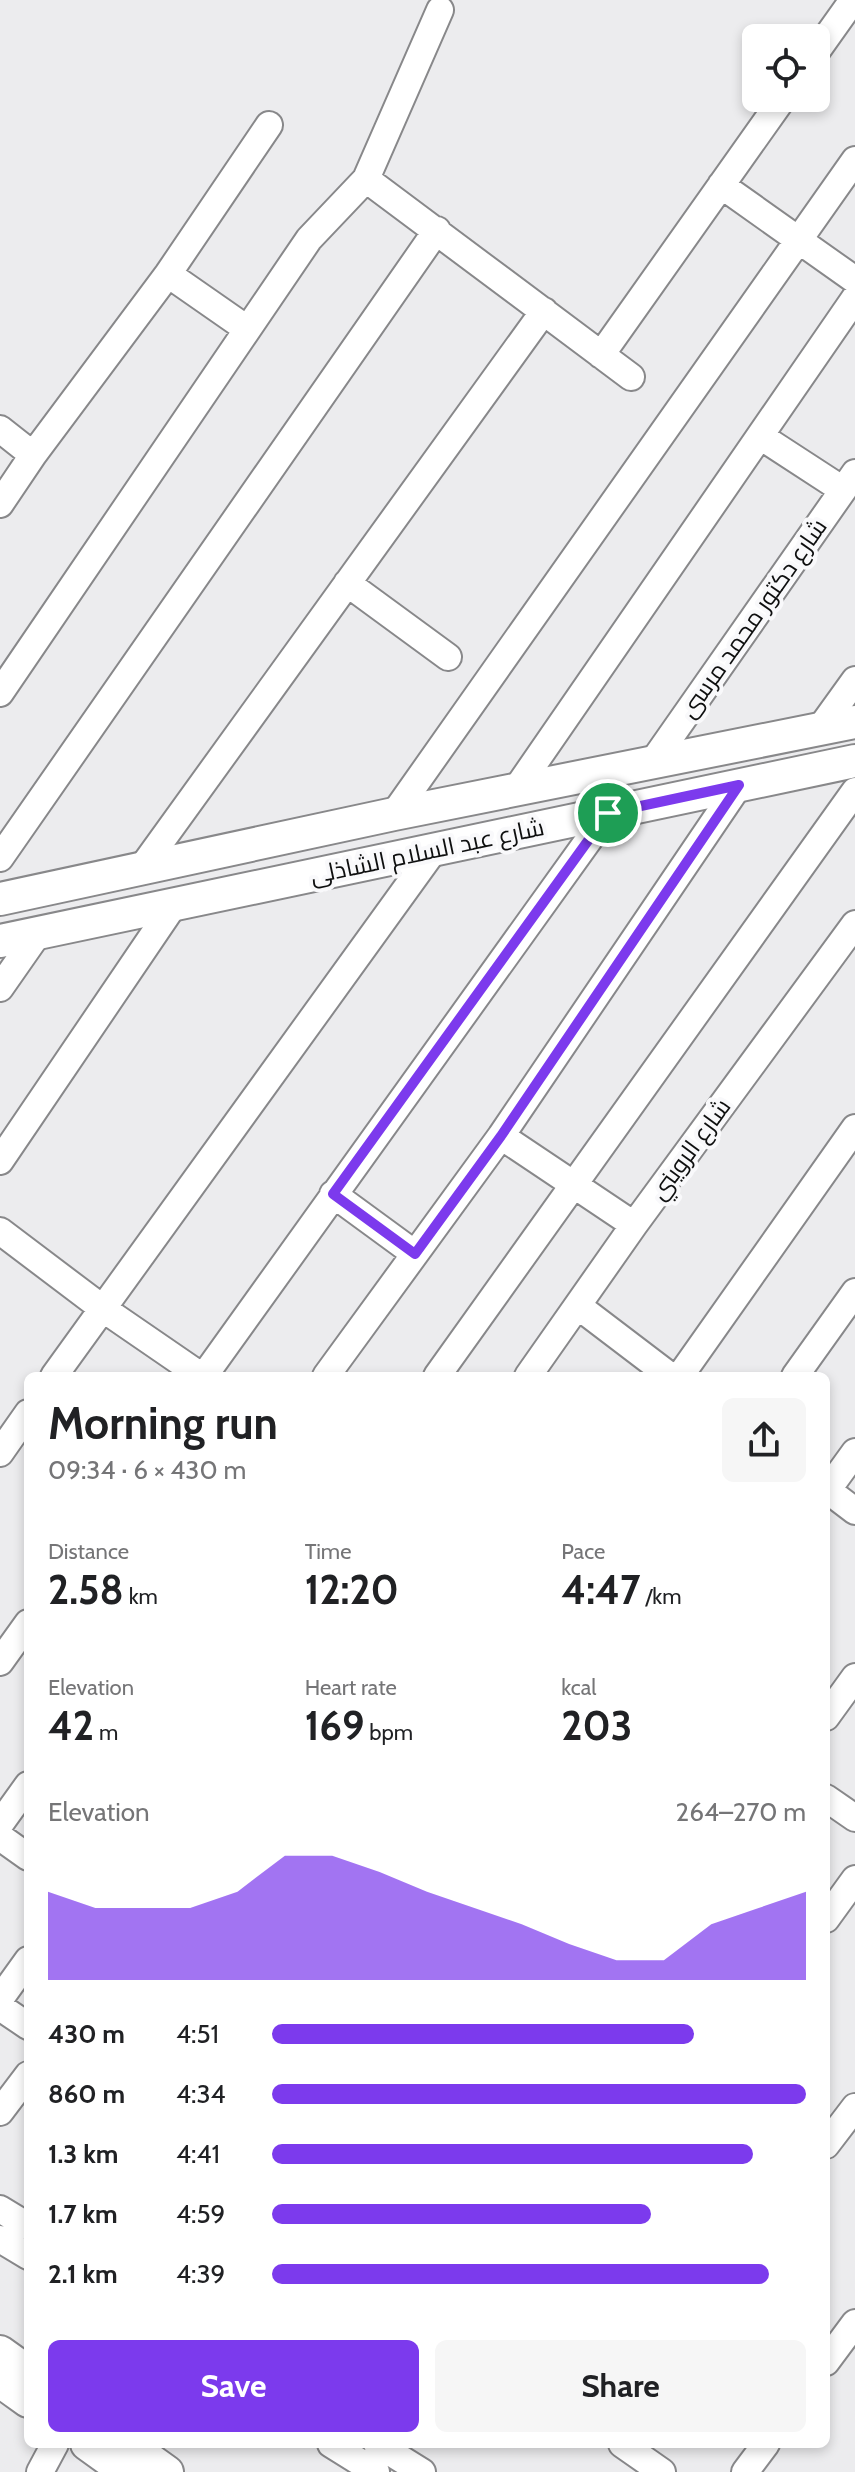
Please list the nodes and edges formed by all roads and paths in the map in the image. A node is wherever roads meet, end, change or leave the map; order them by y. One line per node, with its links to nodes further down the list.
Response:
1 (853, 0): 3 (street)
2 (440, 10): 7 (street)
3 (830, 32)
4 (773, 112): 8 (street)
5 (269, 125): 11 (street)
6 (855, 160): 10 (street)
7 (366, 179): 9 (street); 15 (street)
8 (721, 185): 10 (street); 16 (street)
9 (437, 230): 14 (street); 37 (street)
10 (799, 240): 12 (street); 35 (street)
11 (168, 274): 15 (street); 20 (street)
12 (855, 280)
13 (855, 298): 19 (street)
14 (544, 311): 16 (street); 23 (street)
15 (247, 329): 26 (street)
16 (601, 355): 17 (street)
17 (631, 377)
18 (0, 429): 20 (street)
19 (760, 436): 21 (street); 32 (street)
20 (33, 455): 22 (street)
21 (849, 482): 30 (street, شارع دكتور محمد مرسى)
22 (0, 504)
23 (347, 583): 24 (street); 38 (street)
24 (448, 657)
25 (855, 680): 28 (street)
26 (0, 693)
27 (855, 722): 28 (main road, شارع عبد السلام الشاذلى)
28 (819, 730): 30 (main road, شارع عبد السلام الشاذلى)
29 (855, 761): 31 (main road, شارع عبد السلام الشاذلى)
30 (652, 763): 32 (main road, شارع عبد السلام الشاذلى)
31 (739, 785): 34 (main road, شارع عبد السلام الشاذلى); 48 (street)
32 (515, 791): 35 (main road, شارع عبد السلام الشاذلى)
33 (855, 791): 50 (street)
34 (608, 813): 36 (main road, شارع عبد السلام الشاذلى); 51 (street)
35 (394, 814): 38 (main road, شارع عبد السلام الشاذلى)
36 (434, 850): 41 (main road, شارع عبد السلام الشاذلى); 57 (street)
37 (0, 858)
38 (141, 869): 39 (main road, شارع عبد السلام الشاذلى)
39 (97, 878): 40 (main road, شارع عبد السلام الشاذلى); 42 (main road)
40 (0, 899)
41 (175, 903): 42 (main road, شارع عبد السلام الشاذلى); 49 (street)
42 (103, 919): 43 (main road, شارع عبد السلام الشاذلى)
43 (37, 935): 45 (main road, شارع عبد السلام الشاذلى); 46 (street)
44 (851, 935): 52 (street, شارع الرويني)
45 (0, 941)
46 (0, 988)
47 (855, 1128): 65 (street)
48 (501, 1136): 50 (street); 54 (street)
49 (0, 1161)
50 (574, 1184): 52 (street); 62 (street)
51 (333, 1194): 54 (street); 60 (street)
52 (634, 1225): 56 (street, شارع الرويني)
53 (0, 1231): 57 (street)
54 (415, 1254): 61 (street)
55 (855, 1292): 66 (street)
56 (578, 1306): 63 (street, شارع الرويني); 64 (street)
57 (102, 1308): 58 (street); 59 (street)
58 (57, 1372)
59 (196, 1372)
60 (205, 1372)
61 (329, 1372)
62 (440, 1372)
63 (531, 1372)
64 (665, 1372)
65 (683, 1372)
66 (798, 1372)
67 (24, 1419): 69 (street)
68 (855, 1452): 70 (street)
69 (0, 1453)
70 (830, 1486)
71 (830, 1494): 72 (street)
72 (855, 1511)
73 (24, 1629): 74 (street)
74 (0, 1662)
75 (855, 1677): 76 (street)
76 (830, 1711)
77 (24, 1791): 80 (street)
78 (830, 1801): 79 (street)
79 (855, 1818)
80 (0, 1824)
81 (0, 1837): 82 (street)
82 (24, 1854)
83 (855, 1879): 84 (street)
84 (830, 1913)
85 (24, 1966): 86 (street)
86 (0, 1999)
87 (0, 2007): 88 (street)
88 (24, 2023)
89 (24, 2080): 91 (street)
90 (855, 2107): 92 (street)
91 (0, 2112)
92 (830, 2140)
93 (0, 2209): 94 (street)
94 (24, 2224)
95 (0, 2239): 96 (street)
96 (24, 2254)
97 (855, 2323): 99 (street)
98 (0, 2352): 100 (main road)
99 (830, 2357)
100 (24, 2369)
101 (0, 2381): 102 (main road)
102 (24, 2398)
103 (53, 2448): 110 (street)
104 (93, 2448): 111 (main road)
105 (134, 2448): 112 (main road)
106 (337, 2448): 113 (street)
107 (383, 2448): 114 (street)
108 (628, 2448): 115 (street)
109 (763, 2448): 116 (street)
110 (40, 2472)
111 (126, 2472)
112 (167, 2472)
113 (376, 2472)
114 (422, 2472)
115 (662, 2472)
116 (745, 2472)

